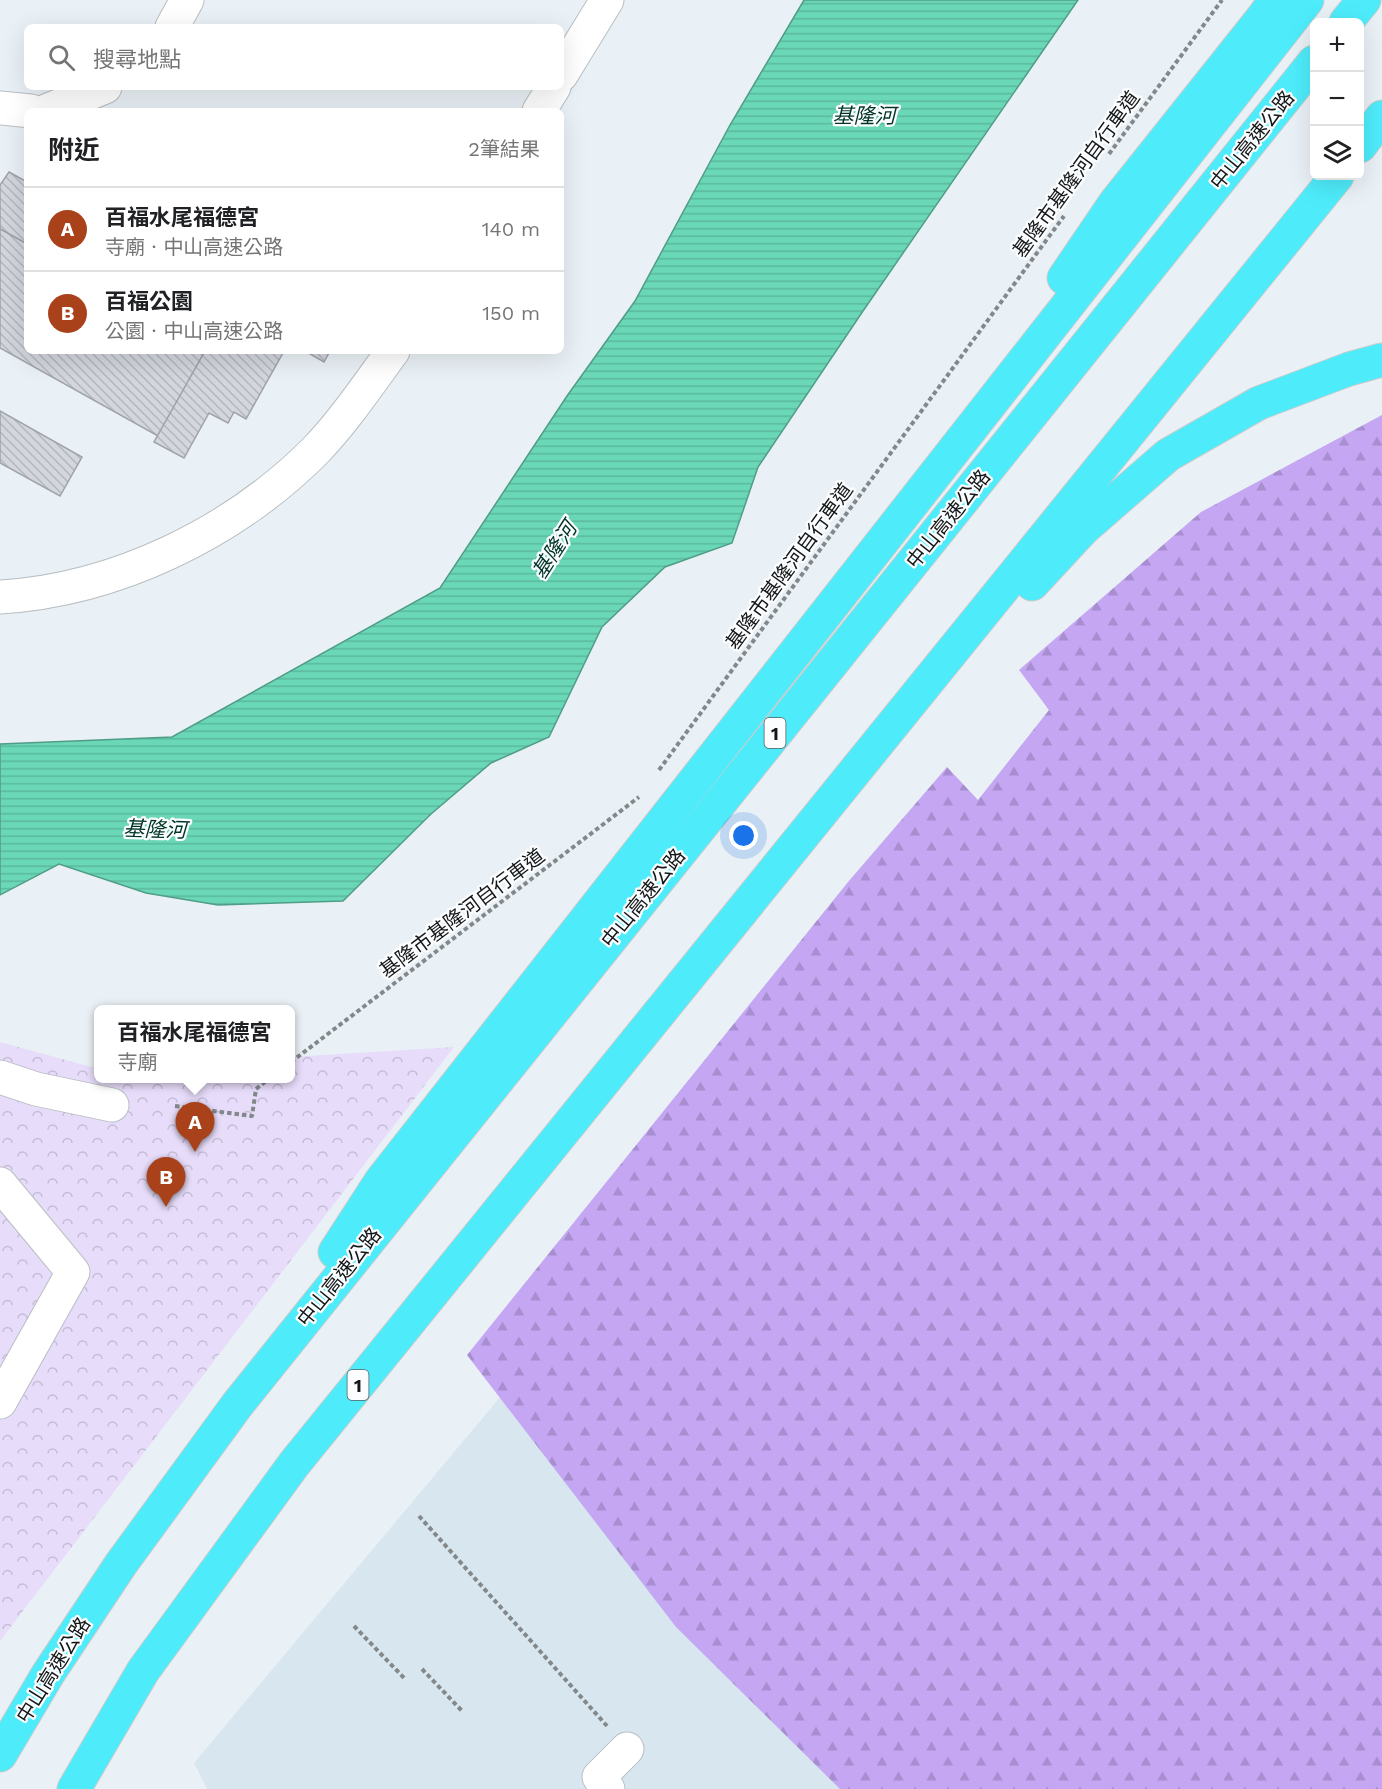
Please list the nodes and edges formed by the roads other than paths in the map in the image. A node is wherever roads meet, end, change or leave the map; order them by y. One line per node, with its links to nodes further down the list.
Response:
1 (187, 0): 7 (street)
2 (607, 0): 9 (street)
3 (1275, 0): 21 (highway)
4 (1307, 0): 21 (highway)
5 (1364, 0): 6 (highway)
6 (1349, 18)
7 (174, 24)
8 (1310, 67): 28 (highway, 中山高速公路 / 1)
9 (564, 70)
10 (98, 90): 13 (street)
11 (552, 90): 14 (street)
12 (0, 108): 15 (street)
13 (53, 108)
14 (541, 108)
15 (24, 110)
16 (1382, 117): 17 (highway)
17 (1364, 140)
18 (1334, 180): 23 (highway, 1)
19 (391, 354): 22 (street)
20 (1382, 360): 23 (highway)
21 (886, 537): 28 (highway)
22 (0, 597)
23 (668, 1000): 31 (highway, 1)
24 (0, 1077): 25 (street)
25 (112, 1105)
26 (0, 1184): 27 (street)
27 (0, 1402)
28 (237, 1405): 30 (highway, 中山高速公路 / 1)
29 (627, 1749): 32 (street)
30 (0, 1755)
31 (74, 1789)
32 (608, 1789)

